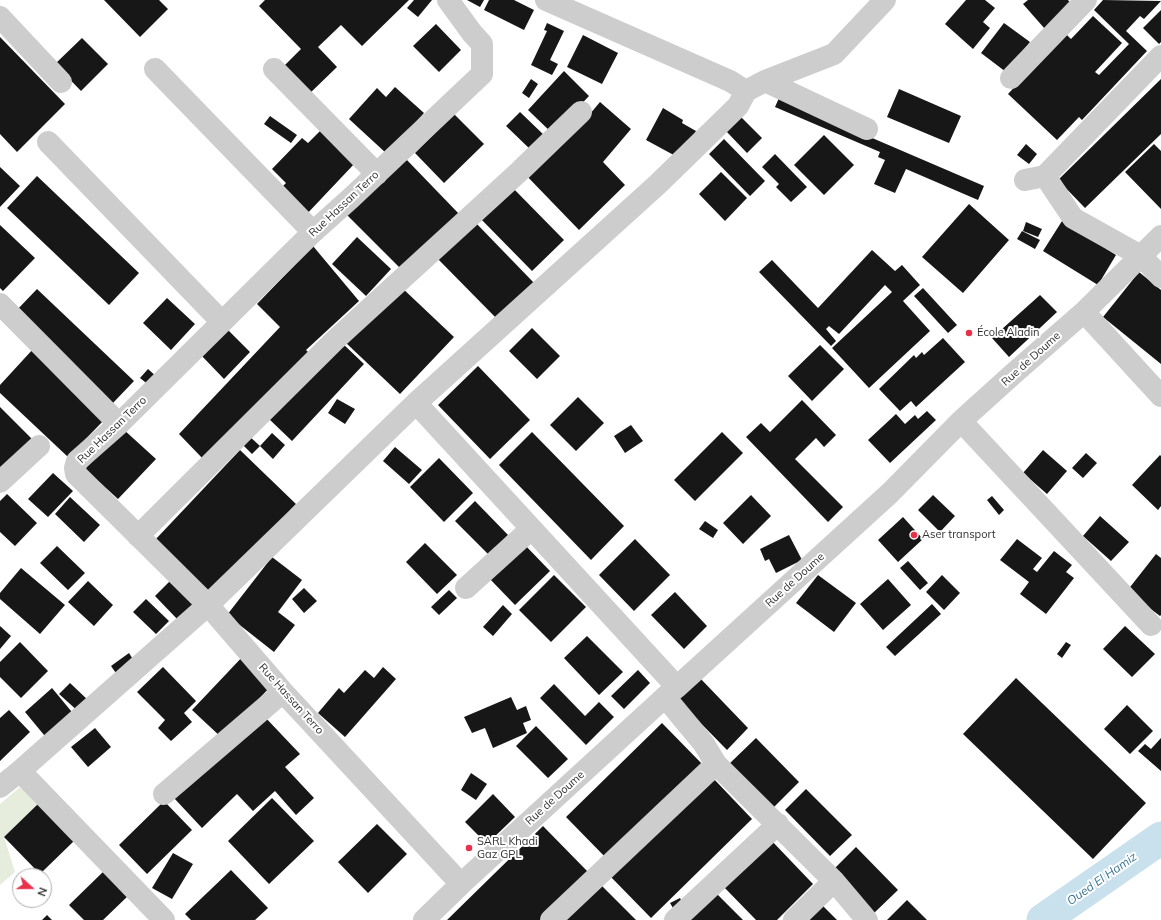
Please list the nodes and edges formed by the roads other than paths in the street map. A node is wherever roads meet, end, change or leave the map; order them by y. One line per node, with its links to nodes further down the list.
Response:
1 (448, 0): 15 (street, Rue Hassan Terro)
2 (546, 0): 11 (street)
3 (885, 0): 11 (street)
4 (1086, 0): 9 (street)
5 (0, 17): 10 (street)
6 (1161, 56): 18 (street)
7 (155, 69): 16 (street)
8 (274, 69): 15 (street)
9 (1011, 78)
10 (61, 82)
11 (756, 86): 13 (street); 24 (street)
12 (581, 112): 30 (street)
13 (867, 129)
14 (48, 142): 22 (street)
15 (377, 174): 16 (street, Rue Hassan Terro)
16 (313, 232): 22 (street, Rue Hassan Terro)
17 (1161, 236): 18 (street, Rue de Doume)
18 (1151, 258): 19 (street); 21 (street, Rue de Doume)
19 (1161, 277)
20 (0, 304): 26 (street)
21 (1084, 312): 23 (street); 25 (street, Rue de Doume)
22 (222, 322): 26 (street, Rue Hassan Terro)
23 (1161, 396)
24 (416, 403): 29 (street); 32 (street)
25 (961, 421): 33 (street); 35 (street, Rue de Doume)
26 (119, 424): 30 (street, Rue Hassan Terro)
27 (39, 446): 28 (street)
28 (0, 482)
29 (531, 529): 31 (street); 35 (street)
30 (138, 536): 32 (street, Rue Hassan Terro)
31 (466, 588)
32 (208, 605): 34 (street, Rue Hassan Terro); 37 (street)
33 (1151, 625)
34 (283, 692): 39 (street); 42 (street, Rue Hassan Terro)
35 (671, 692): 36 (street); 42 (street, Rue de Doume)
36 (716, 764): 40 (street); 45 (street)
37 (20, 772): 38 (street); 43 (street)
38 (0, 787)
39 (164, 794)
40 (778, 824): 41 (street); 46 (street)
41 (834, 881): 47 (street); 48 (street)
42 (461, 884): 44 (street, Rue de Doume)
43 (164, 920)
44 (424, 920)
45 (551, 920)
46 (676, 920)
47 (794, 920)
48 (867, 920)

